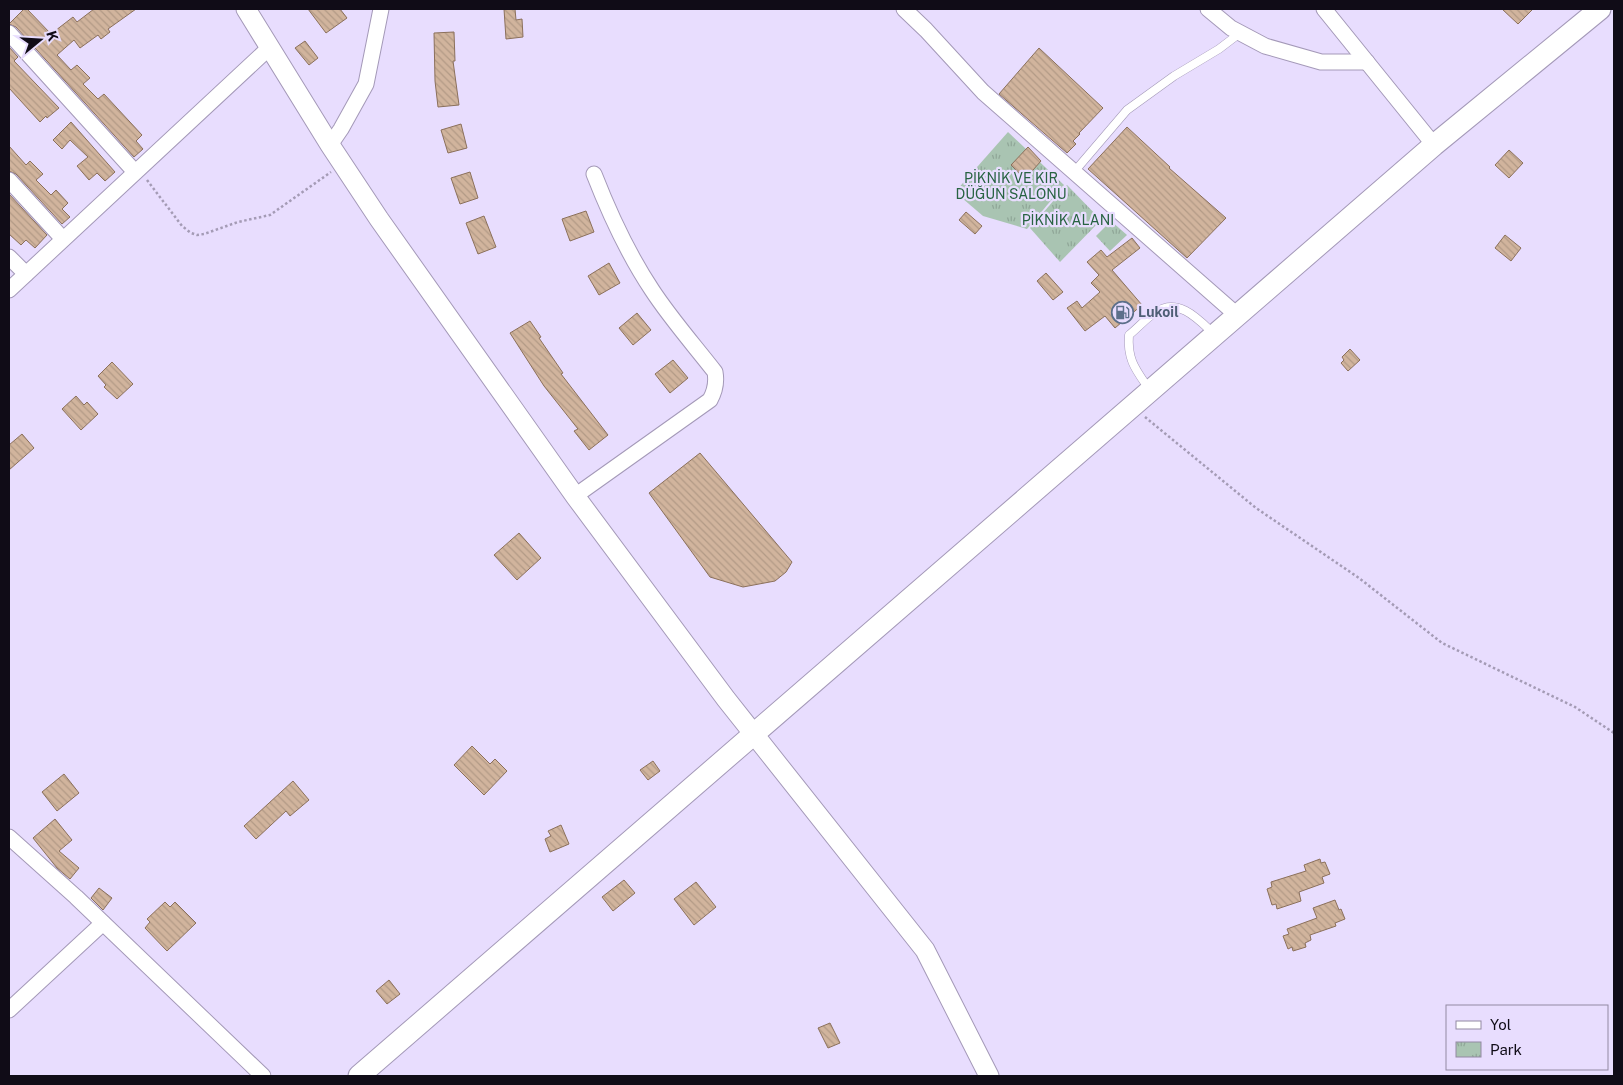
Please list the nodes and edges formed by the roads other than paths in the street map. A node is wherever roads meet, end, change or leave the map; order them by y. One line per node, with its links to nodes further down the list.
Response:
1 (246, 9): 9 (street)
2 (382, 9): 11 (street)
3 (904, 9): 14 (street)
4 (1208, 9): 7 (street)
5 (1324, 9): 10 (street)
6 (1600, 9): 12 (main road)
7 (1240, 33): 10 (street); 14 (lane)
8 (9, 34): 13 (street)
9 (270, 47): 11 (street); 13 (street)
10 (1368, 62): 12 (street)
11 (330, 145): 24 (street)
12 (1434, 145): 21 (main road)
13 (137, 171): 17 (street)
14 (1074, 172): 21 (street)
15 (594, 174): 24 (street)
16 (9, 180): 17 (street)
17 (63, 239): 19 (street)
18 (9, 257): 19 (street)
19 (26, 274): 20 (street)
20 (9, 290)
21 (1238, 316): 22 (main road)
22 (1216, 335): 23 (main road); 23 (lane)
23 (1151, 391): 25 (main road)
24 (575, 496): 25 (street)
25 (754, 735): 30 (main road); 31 (street)
26 (9, 838): 27 (street)
27 (103, 923): 28 (street); 29 (street)
28 (9, 1010)
29 (263, 1076)
30 (359, 1076)
31 (989, 1076)

